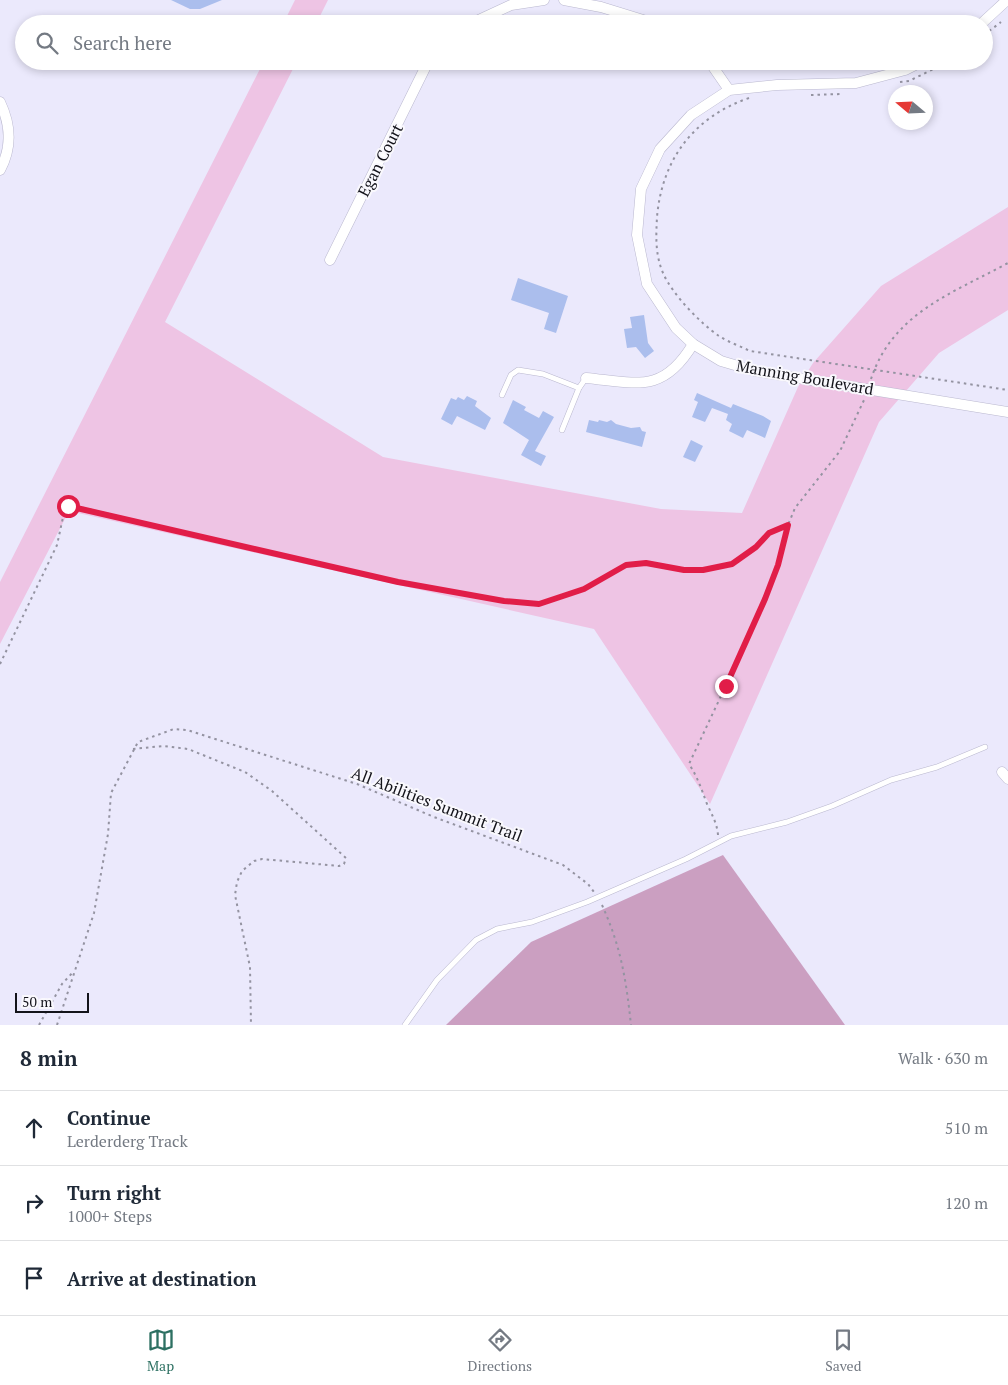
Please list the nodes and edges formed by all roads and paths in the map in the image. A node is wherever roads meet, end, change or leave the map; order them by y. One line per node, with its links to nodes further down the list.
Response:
1 (544, 0): 4 (street)
2 (564, 0): 5 (street)
3 (1007, 0): 6 (street)
4 (489, 15)
5 (627, 15)
6 (991, 15)
7 (1000, 22): 8 (path)
8 (993, 28)
9 (424, 70): 20 (street, Egan Court)
10 (715, 70): 14 (street)
11 (905, 70): 14 (street, Manning Boulevard)
12 (932, 70): 13 (path)
13 (892, 84)
14 (729, 90): 22 (street, Manning Boulevard)
15 (848, 92): 16 (path)
16 (803, 95)
17 (753, 97): 23 (path)
18 (0, 102): 19 (street)
19 (0, 170)
20 (330, 260)
21 (1008, 263): 23 (path)
22 (693, 344): 24 (street); 26 (street, Manning Boulevard)
23 (873, 369): 26 (path); 27 (path)
24 (586, 378): 25 (lane)
25 (580, 388): 28 (lane); 30 (lane)
26 (867, 388): 29 (street, Manning Boulevard); 31 (path)
27 (1008, 390)
28 (502, 395)
29 (1008, 412)
30 (562, 430)
31 (788, 525): 32 (path); 35 (path)
32 (0, 664)
33 (985, 747): 36 (lane)
34 (133, 749): 36 (path, All Abilities Summit Trail); 37 (path); 40 (path)
35 (716, 842)
36 (598, 898): 41 (lane); 42 (path, All Abilities Summit Trail)
37 (75, 970): 38 (path); 39 (path)
38 (39, 1025)
39 (57, 1025)
40 (251, 1025)
41 (405, 1025)
42 (631, 1025)

